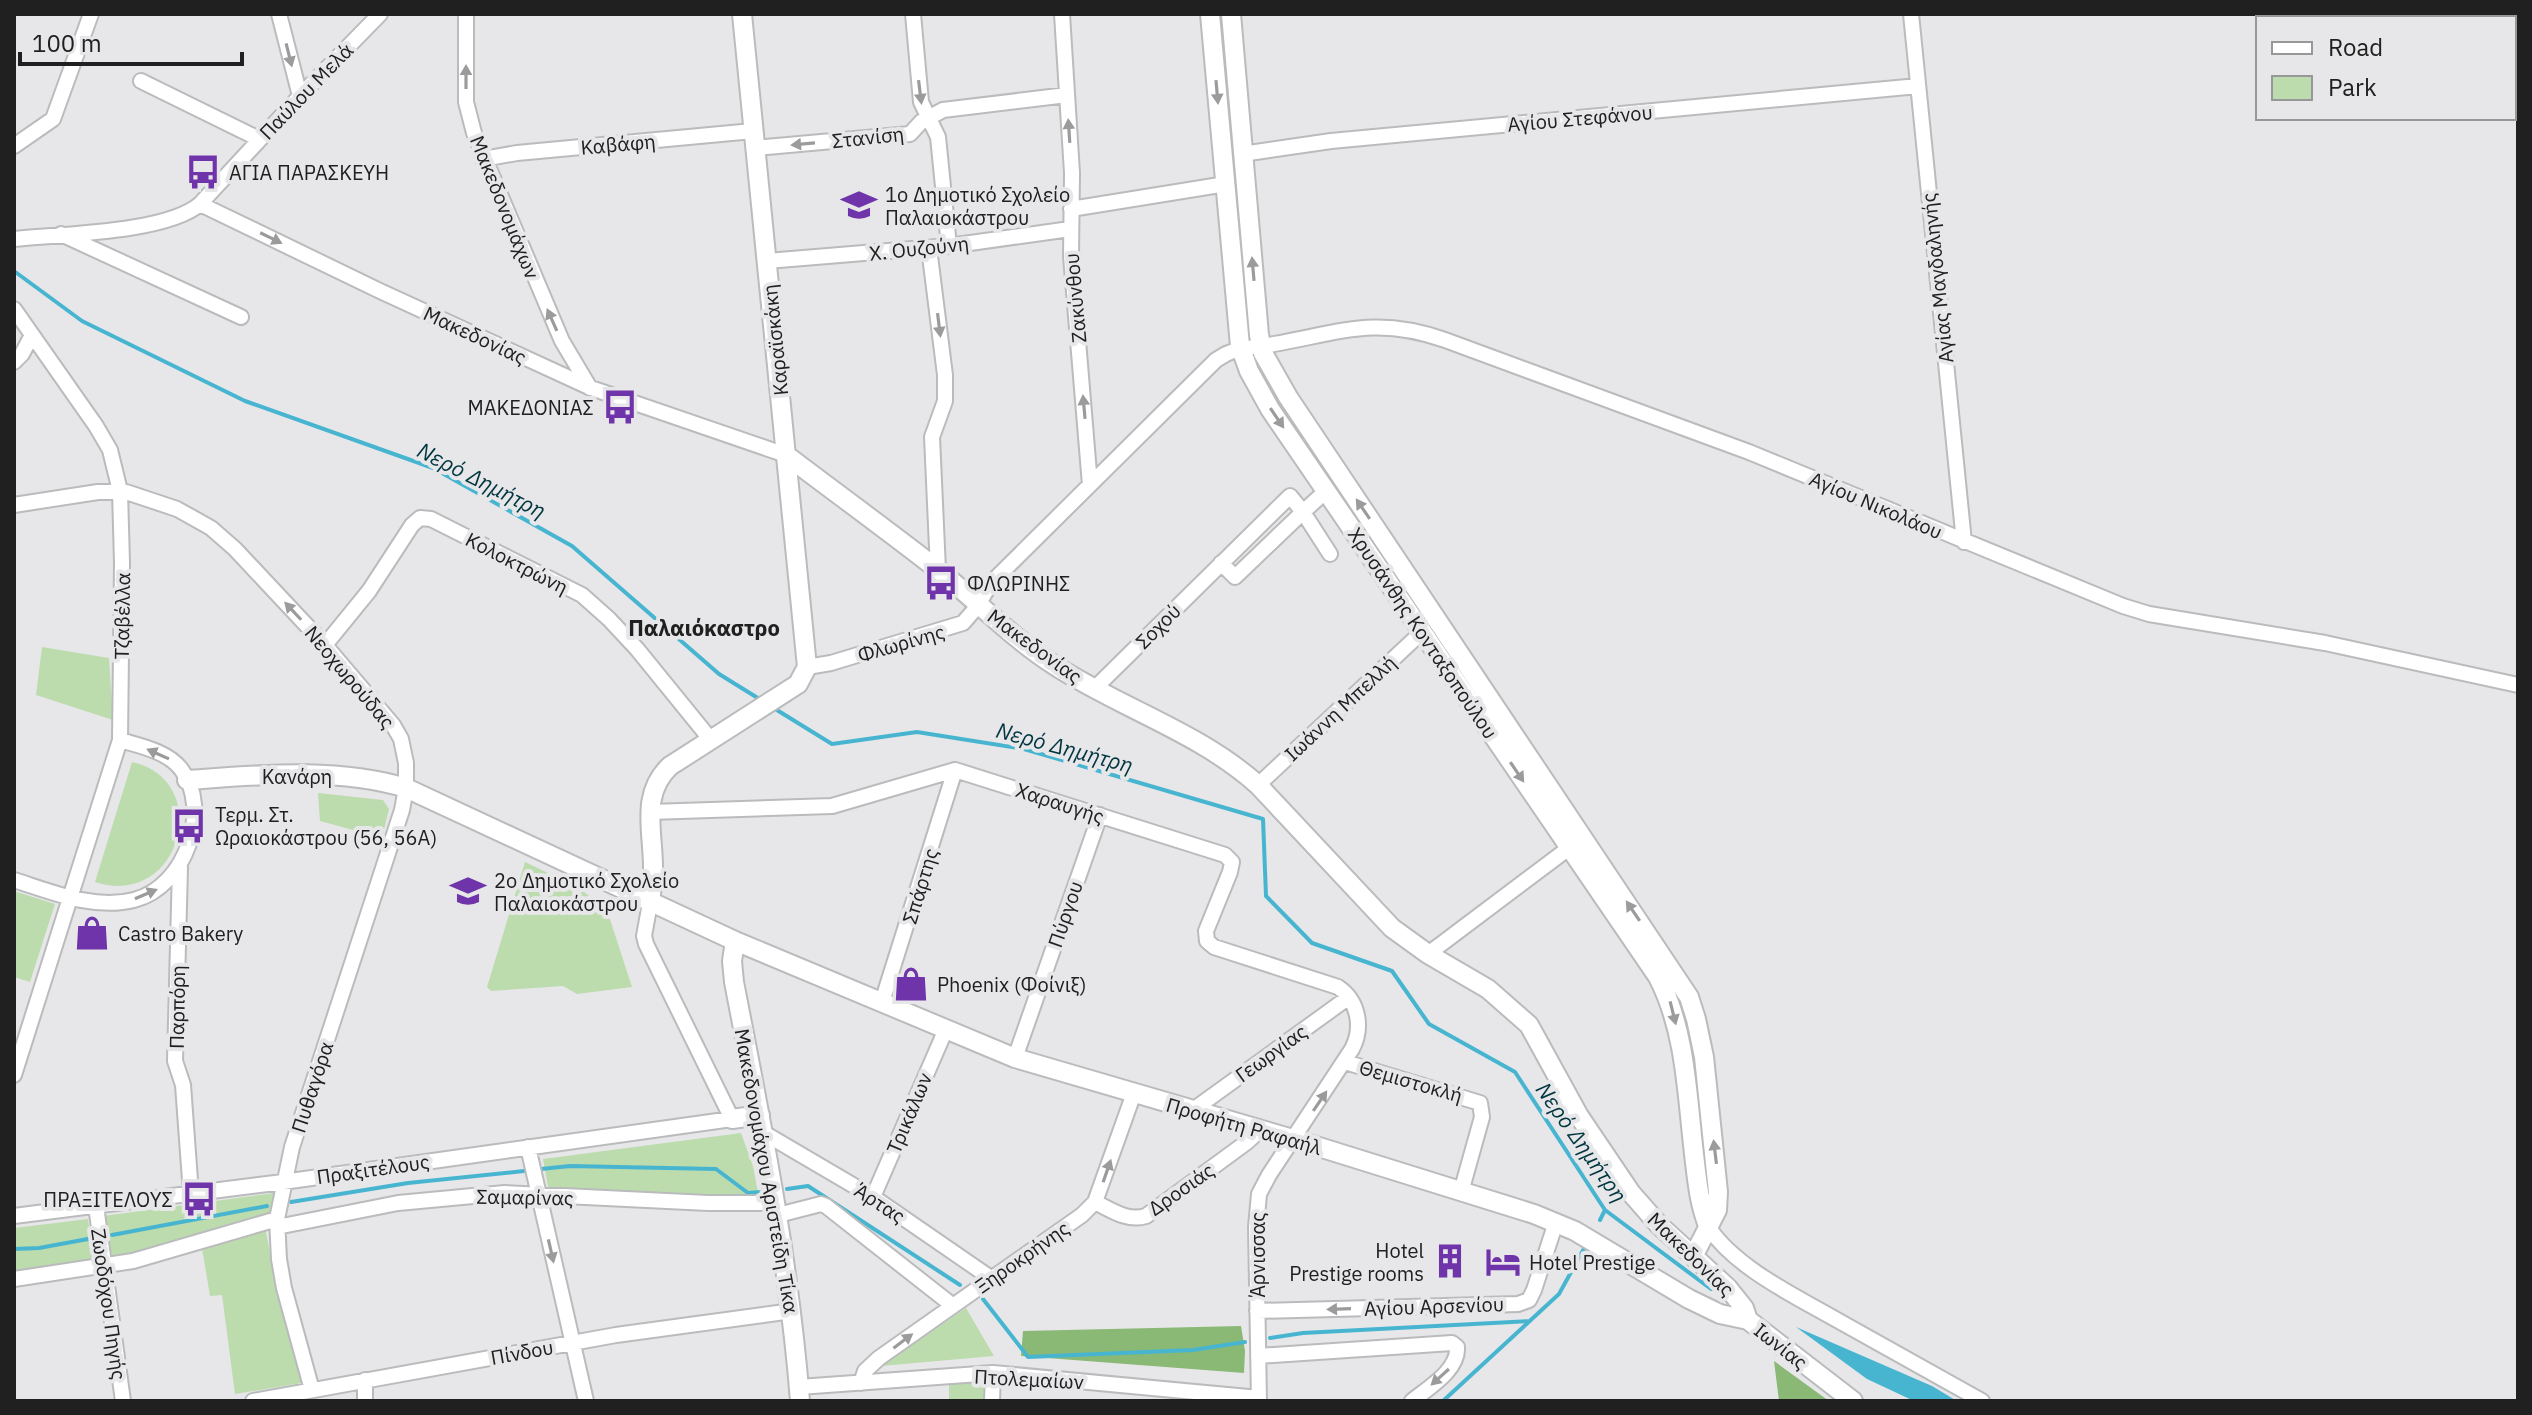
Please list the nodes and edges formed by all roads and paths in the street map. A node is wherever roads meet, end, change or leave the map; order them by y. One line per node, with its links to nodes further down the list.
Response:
1 (91, 14): 18 (street)
2 (279, 14): 14 (street, one-way to 14)
3 (380, 14): 14 (street, Παύλου Μελά)
4 (466, 14): 20 (street, Μακεδονομάχων, one-way to 4)
5 (742, 14): 17 (street, Καραϊσκάκη)
6 (913, 14): 15 (street, one-way to 15)
7 (1062, 14): 13 (street, Ζακύνθου)
8 (1210, 14): 21 (street, Χρυσάνθης Κονταξοπούλου, one-way to 21)
9 (1231, 14): 19 (street, Χρυσάνθης Κονταξοπούλου)
10 (1911, 14): 12 (street, Αγίας Μαγδαληνής)
11 (141, 81): 16 (street)
12 (1918, 86): 19 (street, Αγίου Στεφάνου); 43 (street, Αγίας Μαγδαληνής)
13 (1067, 95): 15 (street, Στανίση); 23 (street, Ζακύνθου, one-way to 13)
14 (300, 96): 16 (street, Παύλου Μελά)
15 (929, 117): 17 (street, Στανίση, one-way to 17); 27 (street)
16 (259, 139): 22 (street, Παύλου Μελά)
17 (754, 140): 20 (street, Καβάφη); 29 (street, Καραϊσκάκη)
18 (14, 146)
19 (1242, 154): 33 (street, Χρυσάνθης Κονταξοπούλου, one-way to 19)
20 (483, 159): 36 (street, Μακεδονομάχων, one-way to 20)
21 (1226, 184): 23 (street); 34 (street, Χρυσάνθης Κονταξοπούλου)
22 (200, 204): 25 (street, Παύλου Μελά); 36 (street, Μακεδονίας, one-way to 36)
23 (1071, 209): 24 (street, Ζακύνθου)
24 (1070, 229): 27 (street, Χ. Ουζούνη); 38 (street, Ζακύνθου, one-way to 24)
25 (60, 234): 26 (street, Παύλου Μελά); 31 (street)
26 (14, 239)
27 (949, 246): 28 (street, Χ. Ουζούνη)
28 (929, 248): 29 (street, Χ. Ουζούνη); 45 (street, one-way to 45)
29 (767, 261): 37 (street, Καραϊσκάκη)
30 (14, 309): 32 (street, Τζαβέλλα)
31 (241, 317)
32 (32, 335): 35 (street); 39 (street, Τζαβέλλα)
33 (1261, 347): 34 (street, Αγίου Νικολάου); 43 (street, Αγίου Νικολάου); 91 (street, Χρυσάνθης Κονταξοπούλου, one-way to 33)
34 (1241, 349): 38 (street, Φλωρίνης); 40 (street, Χρυσάνθης Κονταξοπούλου, one-way to 40)
35 (14, 362)
36 (591, 388): 37 (street, Μακεδονίας)
37 (786, 455): 45 (street, Μακεδονίας); 49 (street, Καραϊσκάκη)
38 (1090, 485): 46 (street, Φλωρίνης)
39 (120, 491): 41 (street); 48 (street, Νεοχωρούδας, one-way to 39); 52 (street, Τζαβέλλα)
40 (1326, 491): 42 (street); 47 (street, Χρυσάνθης Κονταξοπούλου)
41 (14, 505)
42 (1303, 512): 44 (street); 51 (street, Σοχού)
43 (1964, 542): 50 (street, Αγίου Νικολάου)
44 (1330, 554)
45 (938, 570): 46 (street, Μακεδονίας)
46 (978, 605): 49 (street, Φλωρίνης); 51 (street, Μακεδονίας)
47 (1422, 632): 56 (street, Ιωάννη Μπελλή); 60 (street, Χρυσάνθης Κονταξοπούλου, one-way to 60)
48 (325, 645): 53 (street, Κολοκτρώνη); 57 (street, Νεοχωρούδας)
49 (807, 667): 53 (street)
50 (2518, 685)
51 (1095, 688): 56 (street, Μακεδονίας)
52 (120, 740): 55 (street, one-way to 52); 63 (street, Τζαβέλλα)
53 (711, 740): 58 (street)
54 (955, 770): 58 (street); 59 (street, Χαραυγής); 68 (street, Σπάρτης)
55 (187, 780): 57 (street, Κανάρη); 61 (street)
56 (1258, 785): 66 (street, Μακεδονίας)
57 (406, 788): 64 (street); 80 (street, Πυθαγόρα)
58 (650, 812): 64 (street)
59 (1100, 815): 67 (street, Χαραυγής); 70 (street, Πύργου)
60 (1569, 848): 66 (street); 91 (street, Χρυσάνθης Κονταξοπούλου, one-way to 91)
61 (180, 866): 63 (street, one-way to 61); 82 (street, Παρπόρη)
62 (14, 880): 63 (street)
63 (70, 897): 72 (street, Τζαβέλλα)
64 (650, 903): 65 (street); 75 (street)
65 (735, 941): 68 (street, Προφήτη Ραφαήλ); 76 (street, Μακεδονομάχου Αριστείδη Τίκα)
66 (1428, 954): 92 (street, Μακεδονίας)
67 (1349, 997): 71 (street, Άρνισσας); 74 (street, Γεωργίας)
68 (882, 1002): 69 (street, Προφήτη Ραφαήλ)
69 (946, 1029): 70 (street, Προφήτη Ραφαήλ); 84 (street, Τρικάλων)
70 (1015, 1058): 73 (street, Προφήτη Ραφαήλ)
71 (1345, 1062): 78 (street, Άρνισσας, one-way to 71); 81 (street, Θεμιστοκλή)
72 (14, 1075)
73 (1134, 1093): 74 (street, Προφήτη Ραφαήλ); 85 (street, one-way to 73)
74 (1193, 1110): 77 (street, Προφήτη Ραφαήλ)
75 (732, 1119): 76 (street); 79 (street, Πραξιτέλους)
76 (762, 1124): 84 (street, Άρτας); 87 (street, Μακεδονομάχου Αριστείδη Τίκα)
77 (1260, 1130): 78 (street, Προφήτη Ραφαήλ); 85 (street, Δροσιάς)
78 (1294, 1140): 81 (street, Προφήτη Ραφαήλ); 98 (street, Άρνισσας)
79 (528, 1147): 80 (street, Πραξιτέλους); 83 (street)
80 (283, 1182): 82 (street, Πραξιτέλους); 90 (street, Πυθαγόρα)
81 (1461, 1192): 89 (street, Προφήτη Ραφαήλ)
82 (191, 1194): 86 (street, Πραξιτέλους)
83 (538, 1194): 87 (street, Σαμαρίνας); 90 (street, Σαμαρίνας); 100 (street, one-way to 100)
84 (873, 1197): 95 (street, Άρτας)
85 (1095, 1202): 95 (street, Ξηροκρήνης)
86 (96, 1206): 88 (street, Πραξιτέλους); 93 (street, Ζωοδόχου Πηγής)
87 (777, 1209): 96 (street, Άρτας); 97 (street, Μακεδονομάχου Αριστείδη Τίκα)
88 (14, 1216)
89 (1556, 1222): 98 (street, Αγίου Αρσενίου, one-way to 98); 99 (street, Προφήτη Ραφαήλ)
90 (277, 1223): 93 (street, Σαμαρίνας); 105 (street, Πυθαγόρα)
91 (1709, 1228): 92 (street, Χρυσάνθης Κονταξοπούλου); 115 (street)
92 (1694, 1255): 99 (street, Μακεδονίας)
93 (104, 1267): 94 (street, Σαμαρίνας); 108 (street, Ζωοδόχου Πηγής)
94 (14, 1279)
95 (992, 1279): 96 (street, Ξηροκρήνης)
96 (952, 1305): 104 (street, Ξηροκρήνης, one-way to 96)
97 (792, 1311): 100 (street, Πίνδου); 106 (street, Μακεδονομάχου Αριστείδη Τίκα)
98 (1257, 1311): 101 (street, Άρνισσας)
99 (1748, 1320): 114 (street, Ιωνίας)
100 (573, 1343): 103 (street, Πίνδου); 111 (street)
101 (1258, 1356): 107 (street, Άρνισσας); 113 (street, one-way to 113)
102 (993, 1373): 104 (street, Πτολεμαίων); 107 (street, Πτολεμαίων); 112 (street)
103 (365, 1380): 105 (street, Πίνδου); 110 (street)
104 (861, 1383): 106 (street, Πτολεμαίων)
105 (312, 1390): 109 (street, Πίνδου)
106 (798, 1396)
107 (1259, 1400)
108 (123, 1401)
109 (253, 1401)
110 (365, 1401)
111 (586, 1401)
112 (992, 1401)
113 (1412, 1401)
114 (1853, 1401)
115 (1982, 1401)

